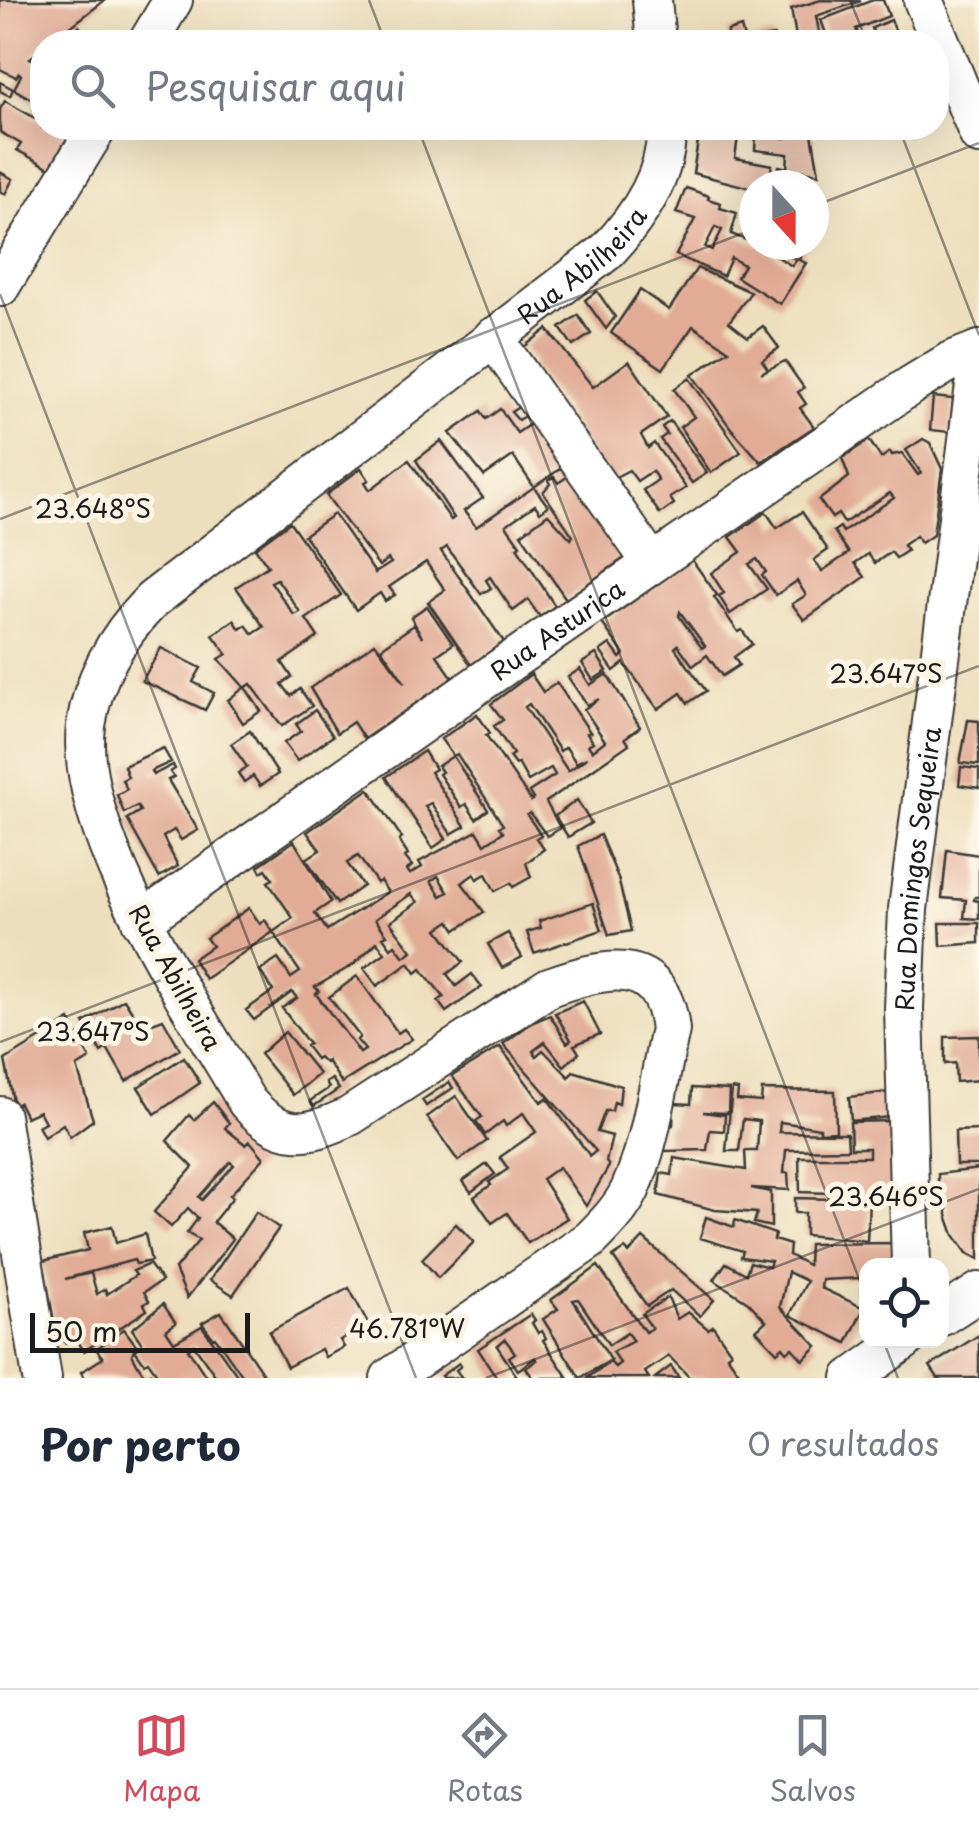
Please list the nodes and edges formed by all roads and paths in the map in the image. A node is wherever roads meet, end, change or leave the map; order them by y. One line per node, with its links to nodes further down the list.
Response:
1 (652, 0): 3 (street)
2 (923, 0): 4 (street)
3 (655, 30)
4 (935, 30)
5 (949, 63): 6 (street)
6 (979, 135)
7 (90, 140): 9 (street)
8 (664, 140): 10 (street, Rua Abilheira)
9 (0, 286)
10 (493, 337): 12 (street); 14 (street, Rua Abilheira)
11 (979, 352): 12 (street, Rua Asturica); 13 (street, Rua Domingos Sequeira)
12 (652, 563): 14 (street, Rua Asturica)
13 (964, 580): 16 (street, Rua Domingos Sequeira)
14 (142, 921): 21 (street, Rua Abilheira)
15 (0, 1116): 20 (street)
16 (911, 1258)
17 (979, 1292): 18 (street)
18 (949, 1311)
19 (894, 1348): 22 (street)
20 (42, 1378)
21 (390, 1378)
22 (852, 1378)

